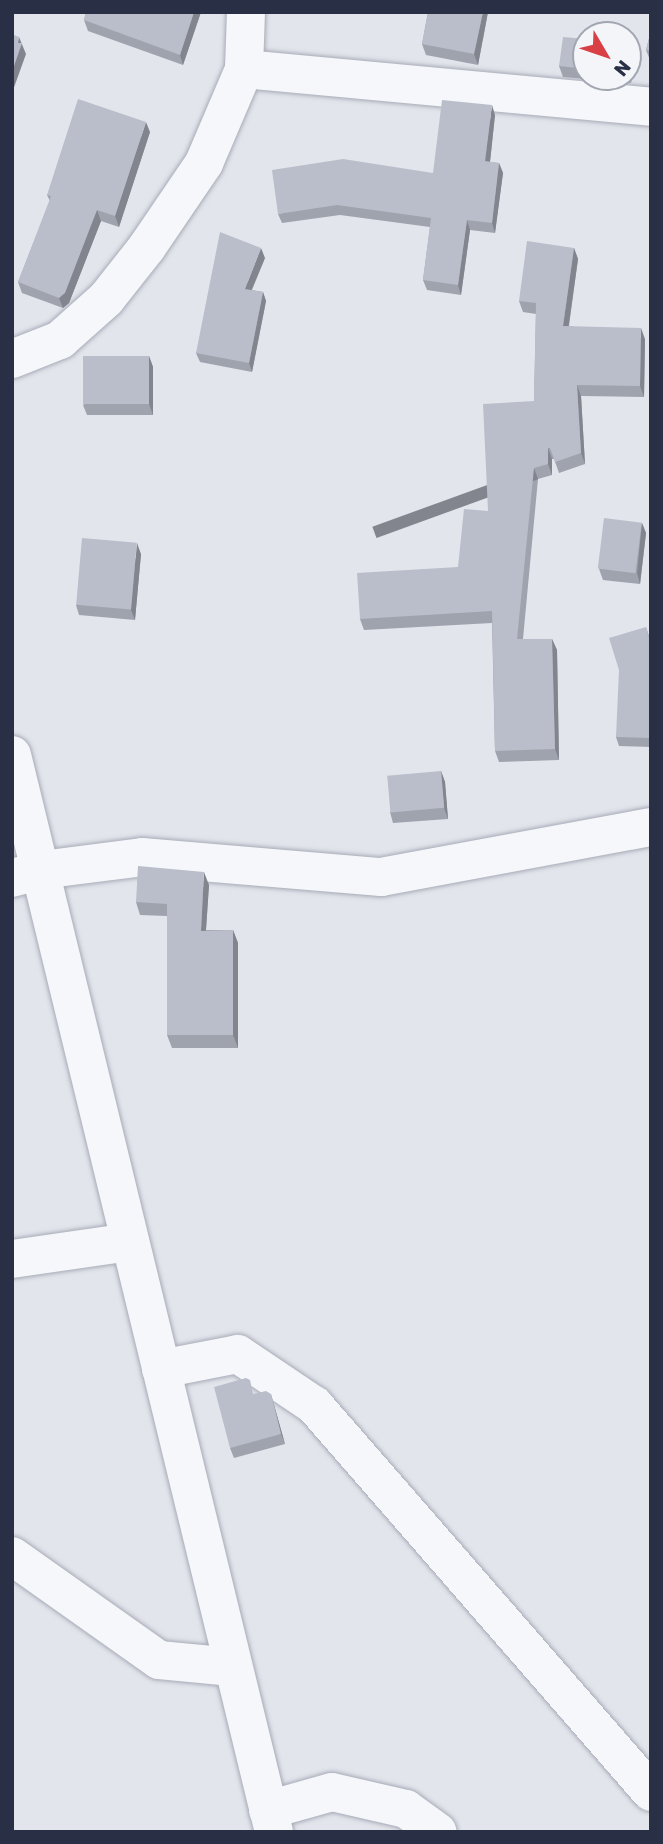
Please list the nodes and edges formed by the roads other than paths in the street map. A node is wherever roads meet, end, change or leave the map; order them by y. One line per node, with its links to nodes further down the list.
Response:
1 (246, 12): 2 (street)
2 (244, 69): 3 (street); 4 (street)
3 (651, 107)
4 (12, 359)
5 (12, 755): 7 (street)
6 (651, 827): 7 (street)
7 (27, 874): 8 (street)
8 (130, 1242): 9 (street); 10 (street)
9 (12, 1259)
10 (161, 1369): 12 (street); 13 (street)
11 (12, 1556): 12 (street)
12 (233, 1667): 14 (street)
13 (651, 1792)
14 (271, 1821): 15 (street)
15 (438, 1832)

